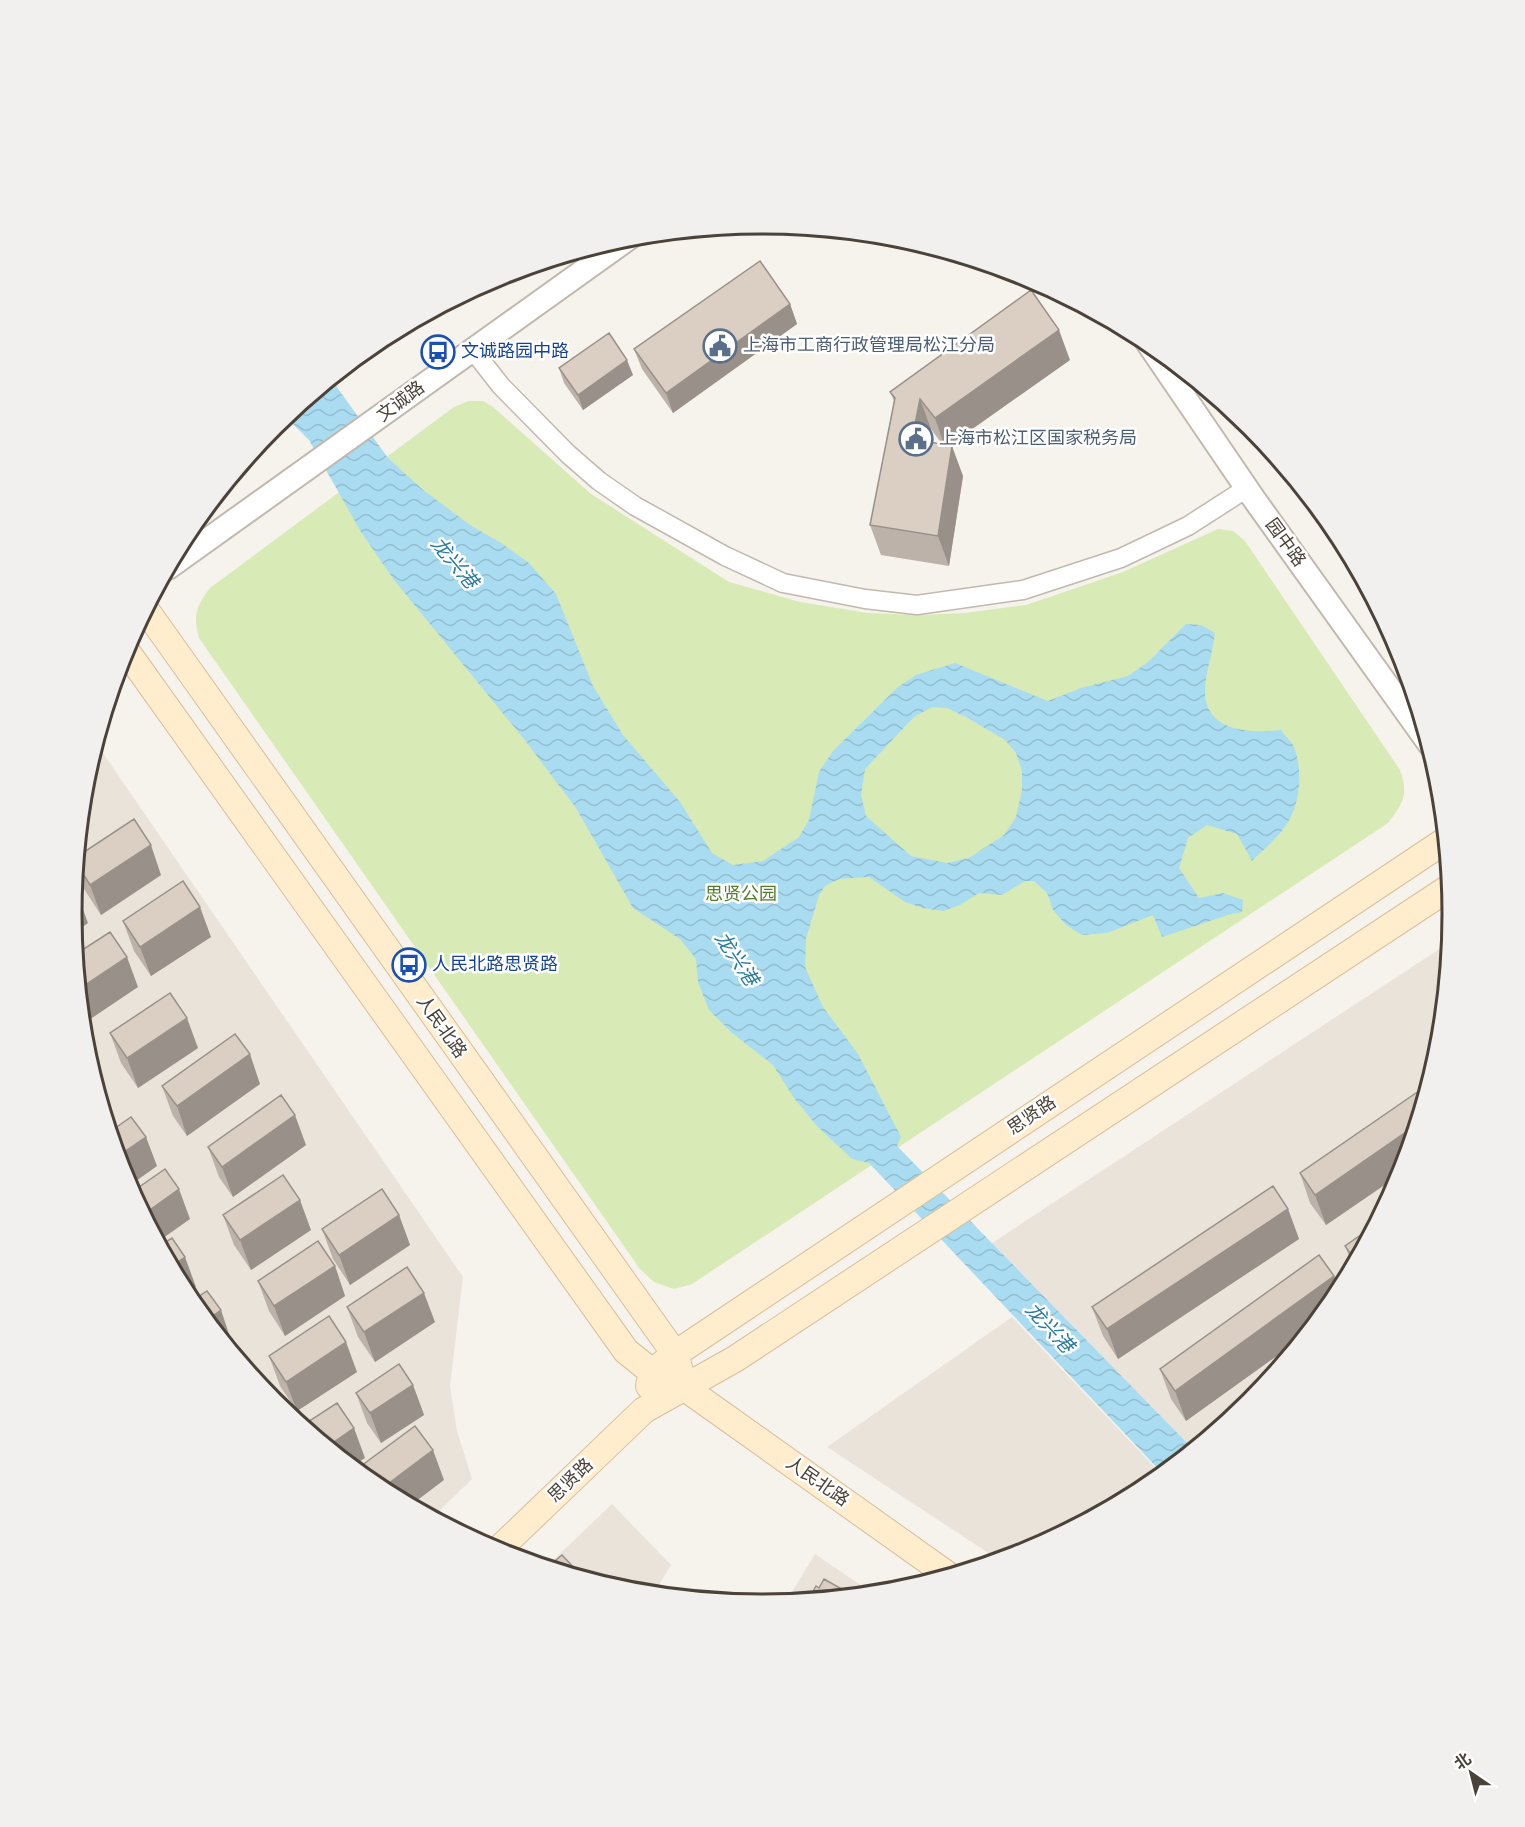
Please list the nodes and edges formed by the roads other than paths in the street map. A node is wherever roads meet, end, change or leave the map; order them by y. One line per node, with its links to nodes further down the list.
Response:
1 (610, 252): 2 (street, 文诚路)
2 (472, 350): 4 (street); 5 (street, 文诚路)
3 (1162, 364): 4 (street, 园中路)
4 (1246, 488): 8 (street, 园中路)
5 (184, 556)
6 (151, 617): 11 (main road, 人民北路)
7 (132, 659): 12 (main road, 人民北路)
8 (1415, 724)
9 (1439, 845): 11 (main road, 思贤路)
10 (1442, 893): 13 (main road, 思贤路)
11 (675, 1354): 12 (main road, 思贤路); 13 (main road, 人民北路)
12 (652, 1372): 13 (main road, 人民北路); 14 (main road)
13 (685, 1388): 14 (main road, 思贤路); 16 (main road, 人民北路)
14 (644, 1410): 15 (main road, 思贤路)
15 (505, 1543)
16 (940, 1569)

